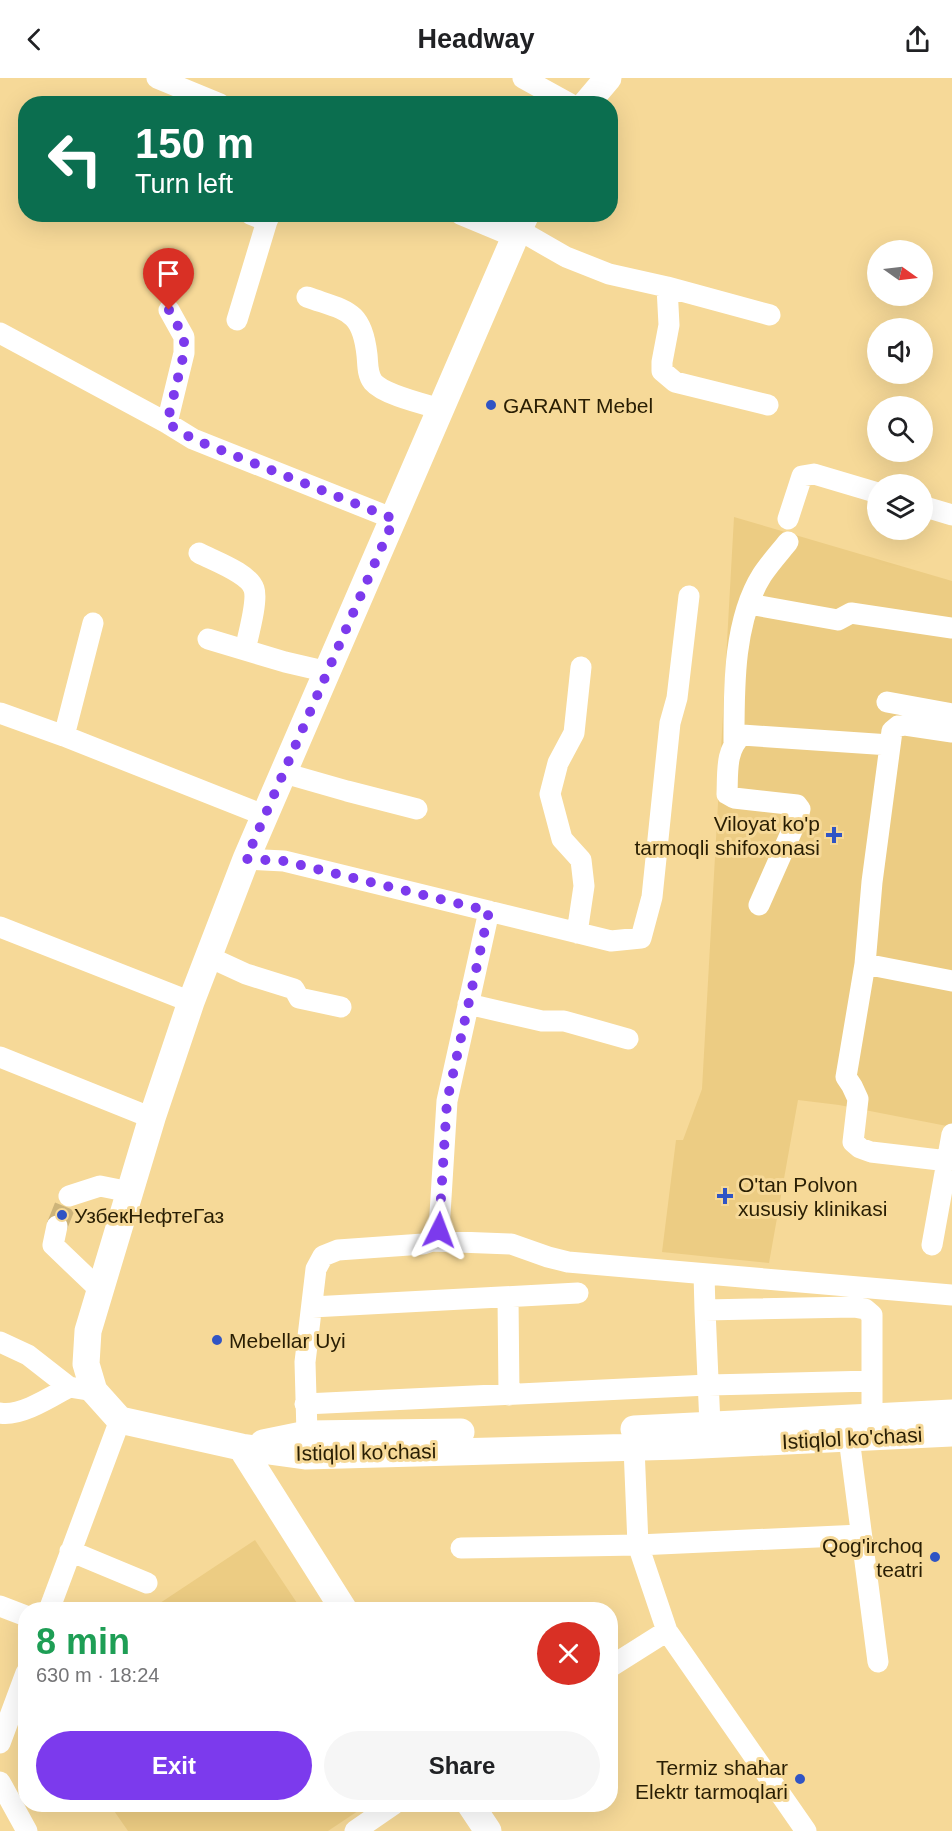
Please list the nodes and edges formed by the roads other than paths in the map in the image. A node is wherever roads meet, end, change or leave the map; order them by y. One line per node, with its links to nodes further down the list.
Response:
1 (157, 78): 4 (street)
2 (523, 78): 5 (street)
3 (608, 78): 6 (main road)
4 (201, 96)
5 (556, 96)
6 (593, 96)
7 (261, 222): 14 (street)
8 (497, 222): 9 (street)
9 (520, 227): 10 (street); 17 (main road)
10 (667, 287): 13 (street); 16 (street)
11 (307, 297): 17 (street)
12 (169, 310): 18 (street)
13 (770, 315)
14 (237, 320)
15 (0, 333): 18 (street)
16 (768, 405)
17 (441, 409): 22 (main road)
18 (167, 423): 22 (street)
19 (867, 490): 23 (street)
20 (933, 509): 21 (street)
21 (952, 515)
22 (394, 519): 33 (main road)
23 (788, 519)
24 (788, 542): 27 (street)
25 (200, 553): 31 (street)
26 (689, 596): 48 (street)
27 (749, 604): 29 (street); 39 (street)
28 (93, 623): 38 (street)
29 (952, 628)
30 (208, 639): 31 (street)
31 (245, 650): 33 (street)
32 (581, 667): 48 (street)
33 (328, 672): 41 (main road)
34 (887, 702): 36 (street)
35 (0, 712): 38 (street)
36 (952, 714)
37 (952, 732): 40 (street)
38 (64, 736): 43 (street)
39 (734, 742): 40 (street); 45 (street)
40 (890, 745): 50 (street)
41 (284, 773): 42 (street); 43 (main road)
42 (417, 809)
43 (266, 816): 44 (main road)
44 (246, 859): 46 (street); 49 (main road)
45 (759, 905)
46 (489, 911): 48 (street); 53 (street)
47 (0, 927): 52 (street)
48 (577, 933)
49 (209, 957): 52 (main road); 54 (street)
50 (865, 964): 51 (street); 59 (street)
51 (952, 981)
52 (191, 1002): 57 (main road)
53 (468, 1004): 55 (street); 63 (street)
54 (341, 1007)
55 (628, 1039)
56 (0, 1057): 57 (street)
57 (152, 1118): 60 (main road)
58 (952, 1134): 59 (street)
59 (948, 1161): 64 (street)
60 (130, 1192): 61 (street); 66 (main road)
61 (69, 1196)
62 (57, 1227): 66 (street)
63 (432, 1241): 65 (street); 70 (street)
64 (932, 1245)
65 (704, 1274): 68 (street); 71 (street)
66 (100, 1290): 75 (main road)
67 (578, 1293): 69 (street)
68 (952, 1295)
69 (508, 1297): 70 (street); 76 (street)
70 (312, 1307): 77 (street)
71 (705, 1310): 73 (street); 74 (street)
72 (0, 1342): 75 (street)
73 (872, 1381): 74 (street); 80 (street)
74 (708, 1385): 76 (street); 82 (street)
75 (81, 1389): 78 (street); 81 (main road)
76 (508, 1395): 77 (street)
77 (305, 1404): 85 (street)
78 (0, 1413)
79 (952, 1413): 80 (main road, Istiqlol ko'chasi)
80 (872, 1417): 82 (main road, Istiqlol ko'chasi)
81 (120, 1420): 87 (main road, Istiqlol ko'chasi); 91 (street)
82 (710, 1425): 85 (main road, Istiqlol ko'chasi)
83 (952, 1433): 84 (main road, Istiqlol ko'chasi)
84 (849, 1438): 86 (main road, Istiqlol ko'chasi); 88 (street)
85 (306, 1445): 86 (main road, Istiqlol ko'chasi); 87 (main road, Istiqlol ko'chasi)
86 (634, 1446): 89 (street)
87 (241, 1447): 94 (main road)
88 (861, 1535): 89 (street); 99 (street)
89 (638, 1545): 90 (street); 97 (street)
90 (461, 1548)
91 (70, 1551): 92 (street); 93 (street)
92 (147, 1582)
93 (51, 1602)
94 (339, 1602)
95 (0, 1606): 96 (street)
96 (18, 1613)
97 (667, 1631): 98 (street); 108 (street)
98 (618, 1662)
99 (878, 1662)
100 (18, 1695): 101 (street)
101 (0, 1743)
102 (0, 1782): 105 (street)
103 (382, 1812): 106 (street)
104 (475, 1812): 107 (main road)
105 (27, 1831)
106 (355, 1831)
107 (488, 1831)
108 (806, 1831)

